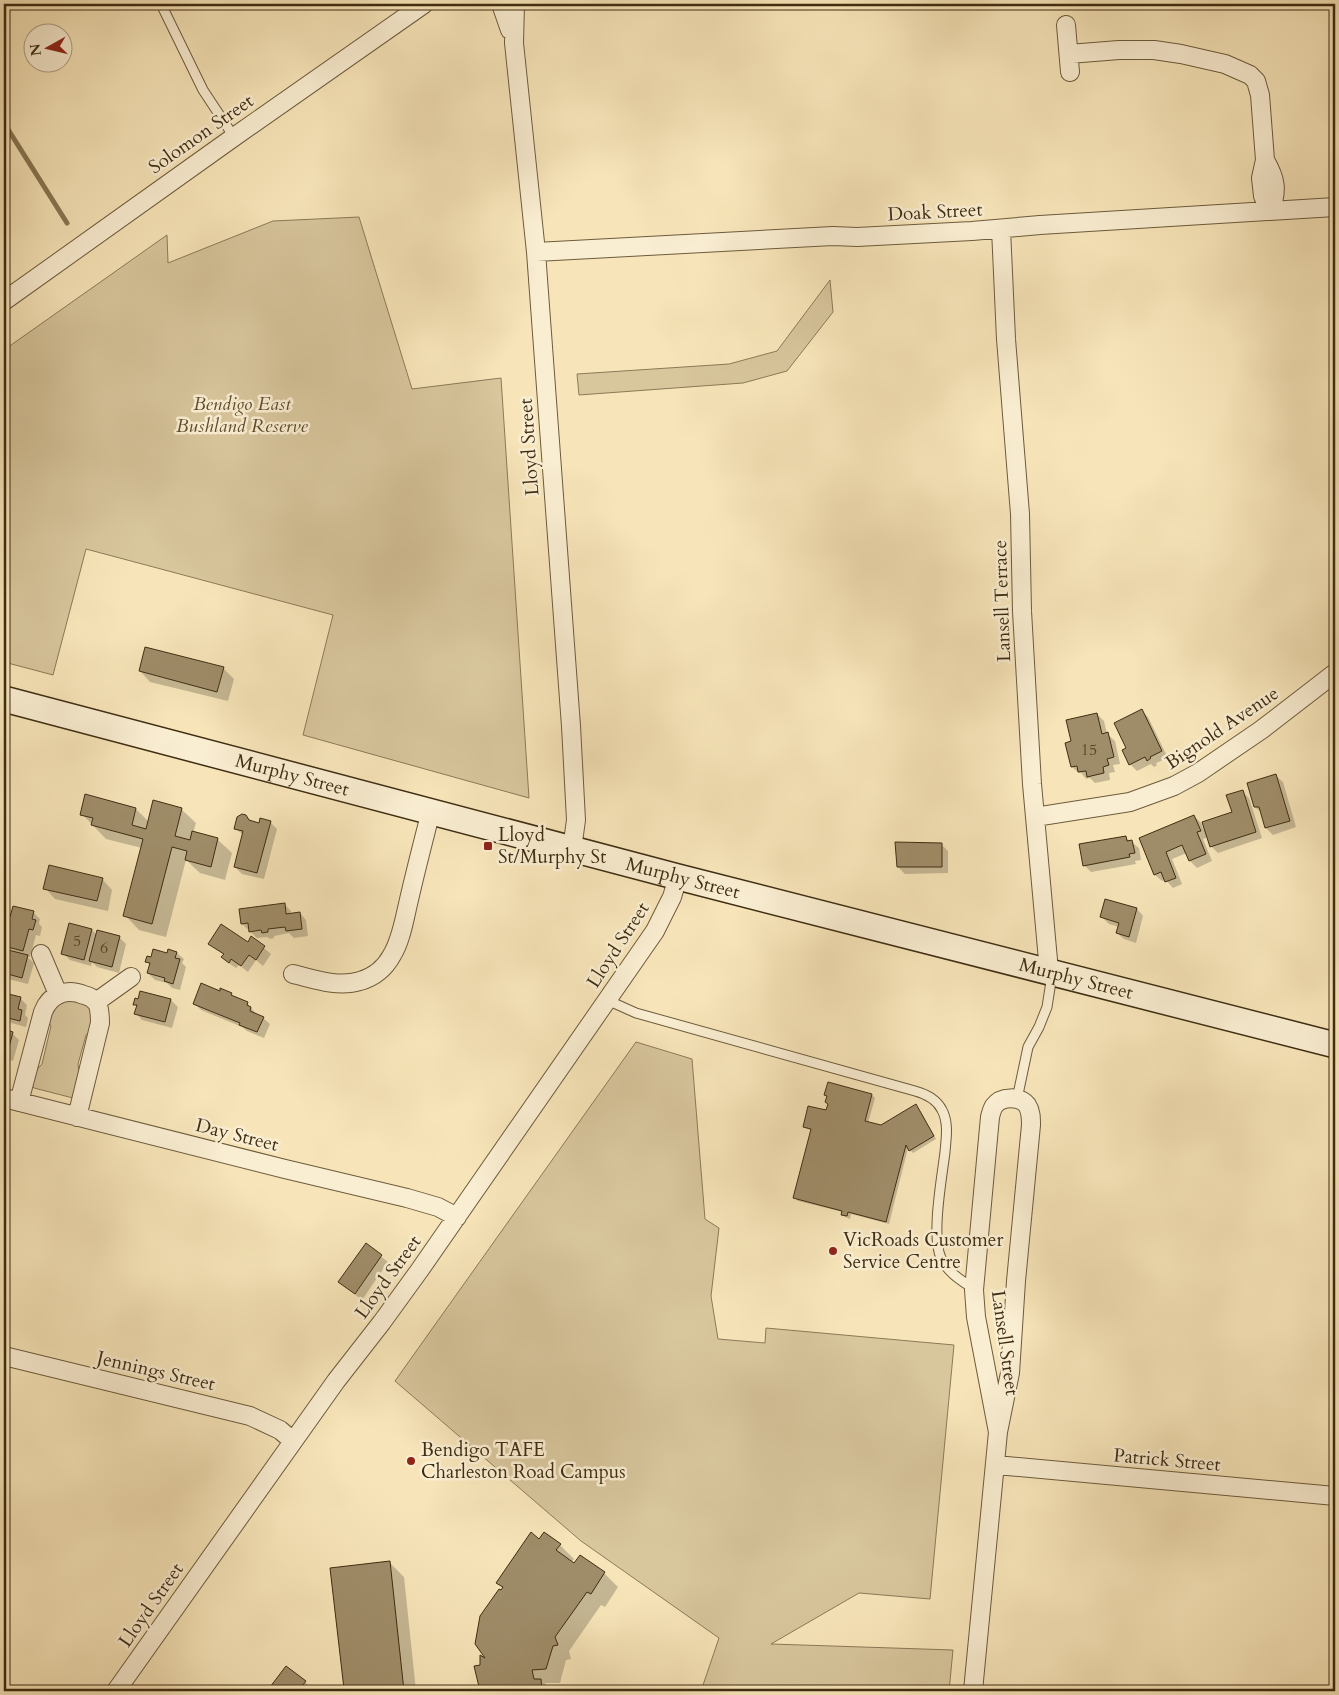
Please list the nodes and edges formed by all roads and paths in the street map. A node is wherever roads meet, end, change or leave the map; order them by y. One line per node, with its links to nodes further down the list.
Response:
1 (161, 4): 7 (lane)
2 (424, 4): 7 (street, Solomon Street)
3 (501, 4): 6 (street, Lloyd Street)
4 (515, 4): 6 (street, Lloyd Street)
5 (1066, 25): 9 (street)
6 (514, 43): 11 (street, Lloyd Street)
7 (234, 137): 12 (street, Solomon Street)
8 (1335, 207): 9 (street, Doak Street)
9 (1270, 211): 10 (street, Doak Street)
10 (1001, 230): 11 (street, Doak Street); 16 (street, Lansell Terrace)
11 (536, 252): 17 (street, Lloyd Street)
12 (4, 301)
13 (1335, 673): 16 (street, Bignold Avenue)
14 (4, 699): 15 (street, Murphy Street)
15 (431, 811): 17 (street, Murphy Street); 21 (street)
16 (1035, 817): 20 (street, Lansell Terrace)
17 (572, 849): 18 (street, Murphy Street)
18 (678, 878): 20 (street, Murphy Street); 24 (street, Lloyd Street)
19 (41, 954): 23 (street)
20 (1050, 972): 26 (street, Murphy Street); 27 (lane)
21 (293, 974)
22 (131, 977): 25 (street)
23 (58, 994): 25 (street); 28 (street)
24 (607, 1000): 30 (street, Lloyd Street); 31 (lane)
25 (96, 1002): 29 (street)
26 (1335, 1045)
27 (1017, 1098): 31 (street, Lansell Street); 33 (street, Lansell Street)
28 (12, 1100): 29 (street, Day Street)
29 (77, 1117): 30 (street, Day Street)
30 (457, 1217): 34 (street, Lloyd Street)
31 (974, 1290): 33 (street, Lansell Street)
32 (4, 1356): 34 (street, Jennings Street)
33 (998, 1432): 35 (street, Lansell Street)
34 (293, 1441): 37 (street, Lloyd Street)
35 (996, 1465): 36 (street, Patrick Street); 38 (street, Lansell Street)
36 (1335, 1496)
37 (116, 1691)
38 (973, 1691)

